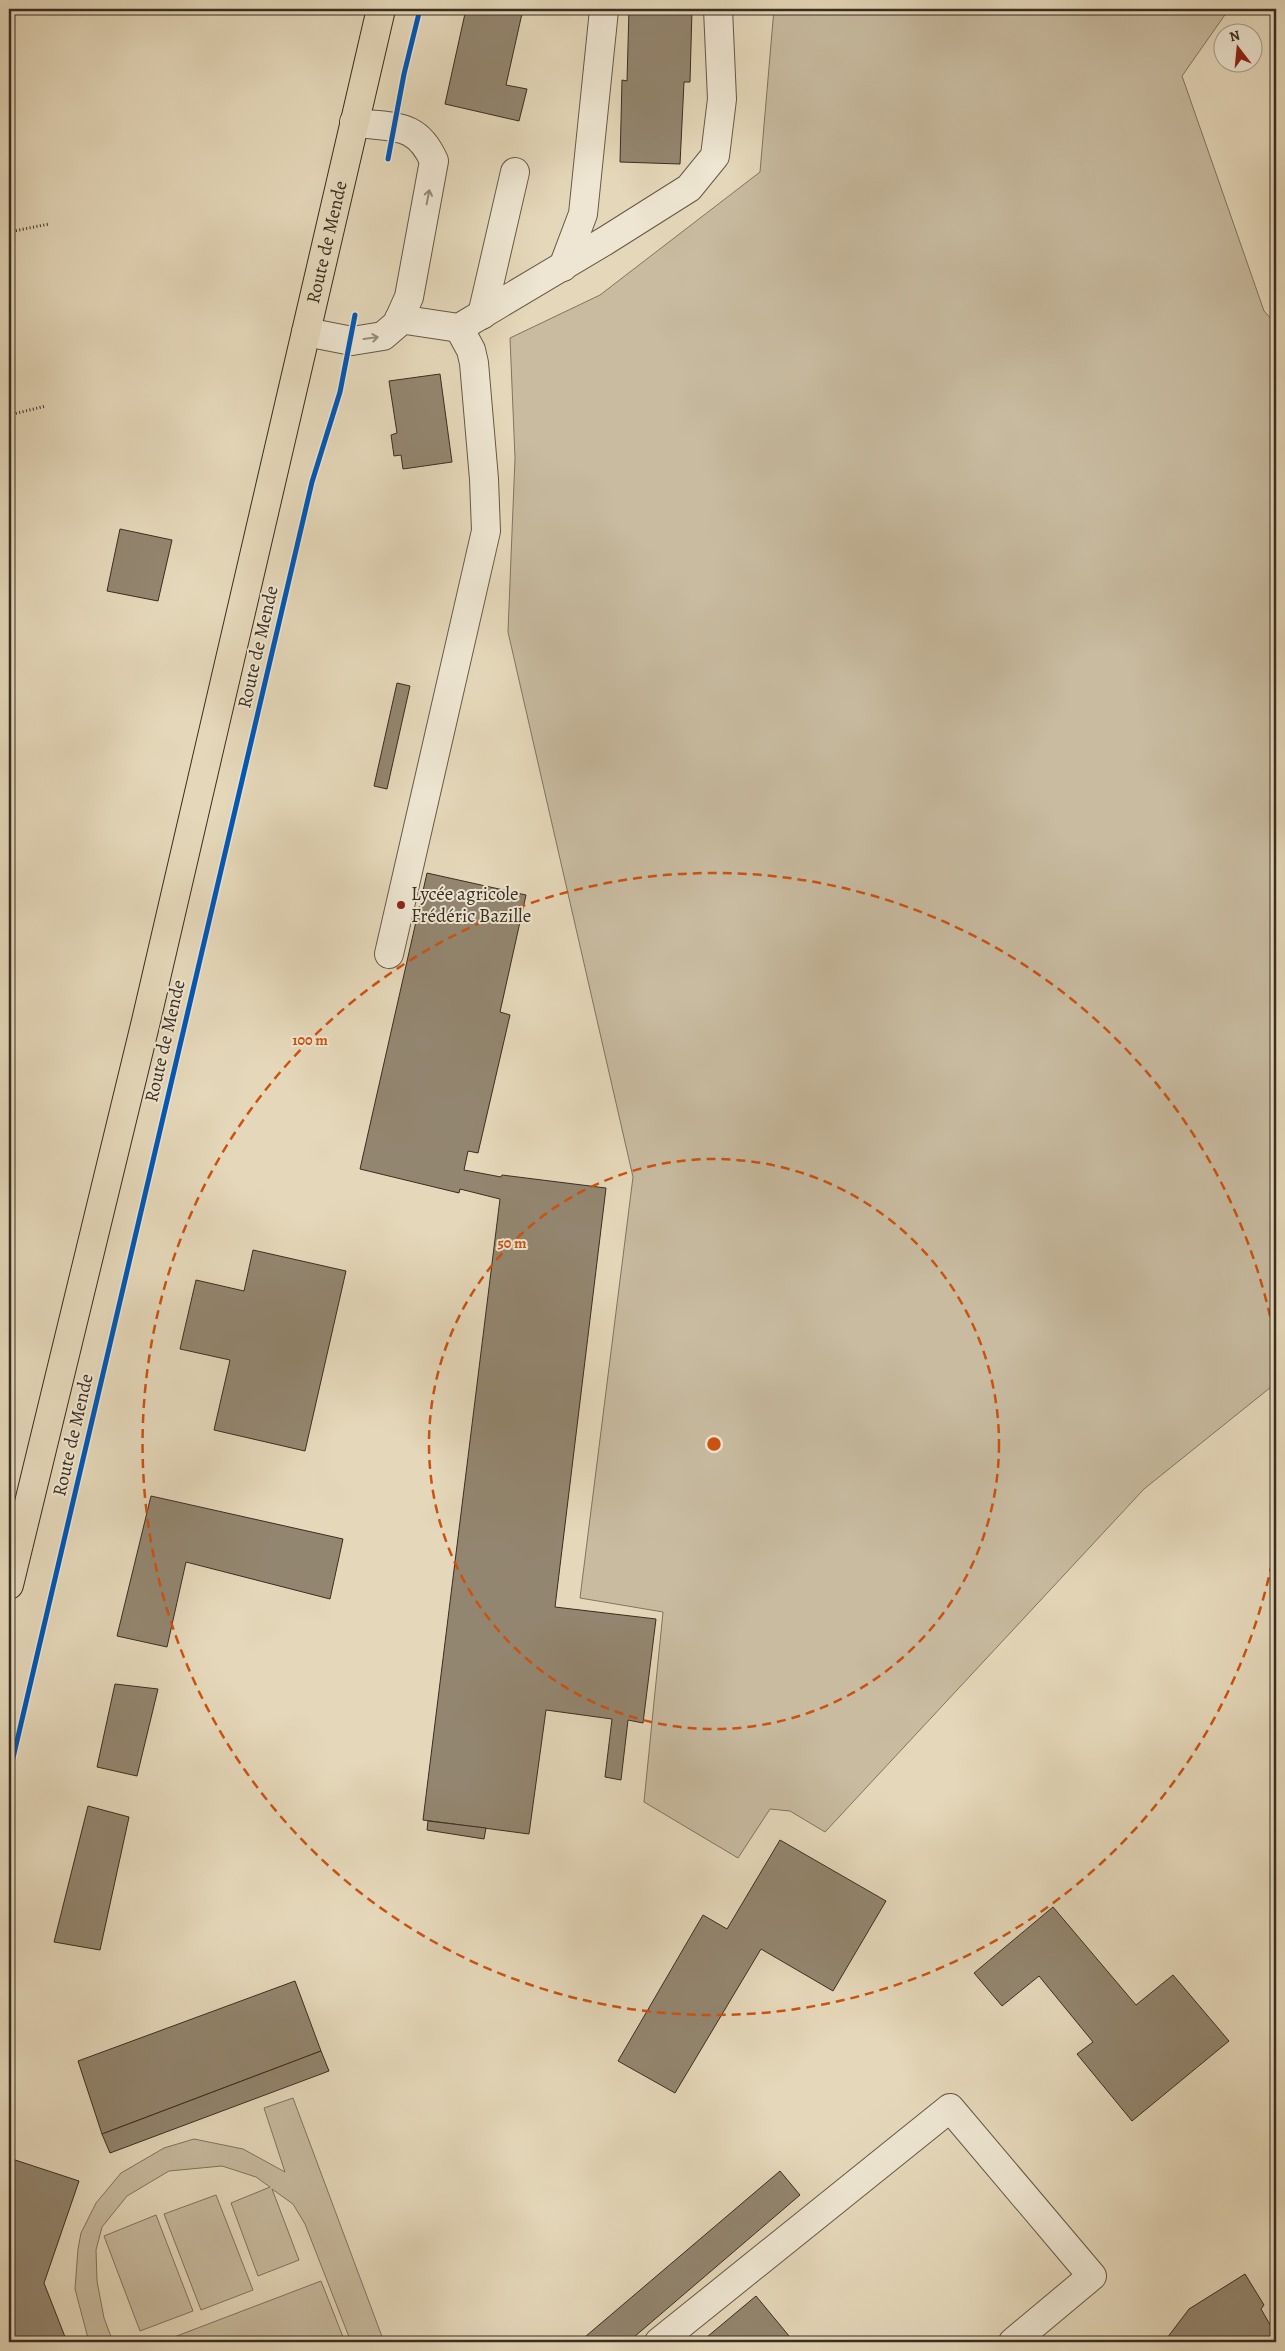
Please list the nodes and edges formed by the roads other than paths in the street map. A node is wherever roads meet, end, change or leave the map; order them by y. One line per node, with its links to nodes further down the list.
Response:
1 (381, 9): 4 (main road, Route de Mende)
2 (718, 9): 6 (lane)
3 (604, 10): 6 (lane)
4 (354, 122): 7 (lane, one-way to 4); 9 (main road, Route de Mende)
5 (515, 172): 8 (lane)
6 (563, 266): 8 (lane)
7 (399, 319): 8 (lane); 9 (lane, one-way to 7)
8 (471, 321): 10 (lane)
9 (306, 332): 11 (main road, Route de Mende)
10 (389, 954)
11 (9, 1585)
12 (659, 2342): 13 (lane)
13 (1014, 2342)

